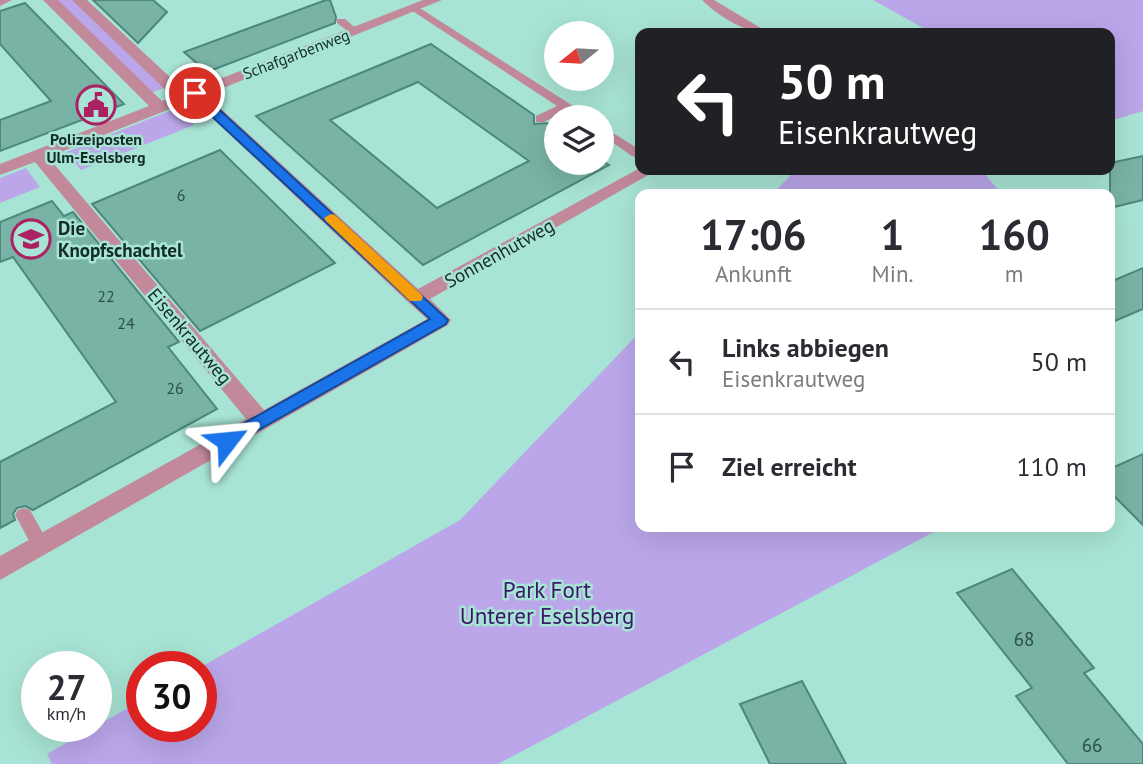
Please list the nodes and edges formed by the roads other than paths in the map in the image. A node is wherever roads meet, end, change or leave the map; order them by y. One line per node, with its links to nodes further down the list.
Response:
1 (50, 0): 11 (street)
2 (79, 0): 9 (street)
3 (431, 0): 5 (street, Schafgarbenweg)
4 (706, 0): 7 (lane)
5 (415, 8): 8 (street, Schafgarbenweg); 10 (lane)
6 (341, 21): 8 (lane)
7 (754, 28)
8 (354, 31): 9 (street, Schafgarbenweg)
9 (189, 96): 11 (street, Schafgarbenweg); 19 (street)
10 (564, 105)
11 (159, 107): 16 (street, Schafgarbenweg)
12 (544, 117): 13 (lane)
13 (540, 119)
14 (614, 137): 15 (lane)
15 (635, 151)
16 (38, 155): 17 (street, Schafgarbenweg); 20 (street, Eisenkrautweg)
17 (0, 170)
18 (640, 175): 19 (street, Sonnenhutweg)
19 (416, 298): 20 (street, Sonnenhutweg)
20 (261, 422): 22 (street, Sonnenhutweg)
21 (24, 515): 22 (lane)
22 (41, 546): 23 (street, Sonnenhutweg)
23 (0, 569)

